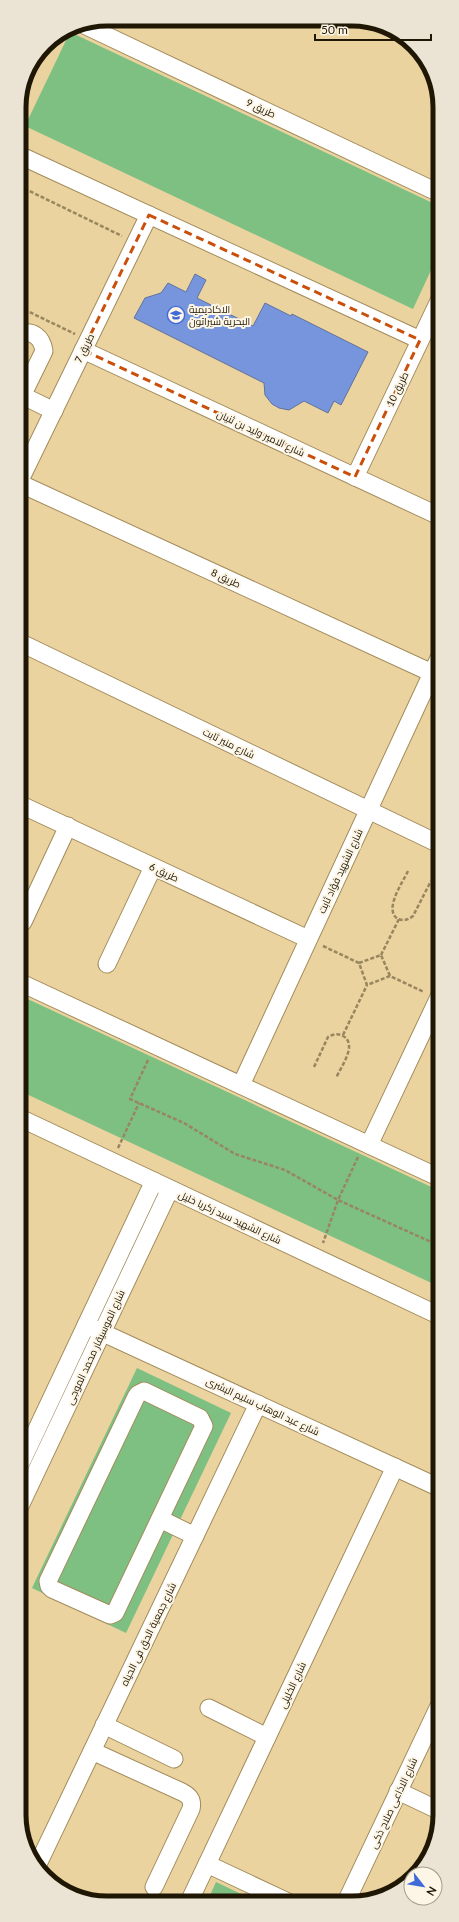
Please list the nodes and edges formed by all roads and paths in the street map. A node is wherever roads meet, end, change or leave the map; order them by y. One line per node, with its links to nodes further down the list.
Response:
1 (91, 28): 4 (street, طريق 9)
2 (26, 158): 5 (street)
3 (26, 189): 6 (path)
4 (433, 190)
5 (149, 215): 6 (street, طريق 7); 10 (street)
6 (136, 243): 11 (street, طريق 7)
7 (26, 311): 11 (path)
8 (433, 313): 10 (street, طريق 10)
9 (26, 333): 12 (street)
10 (420, 340): 16 (street, طريق 10)
11 (86, 345): 14 (street, طريق 7); 16 (street, شارع الامير وليد بن ثنيان)
12 (26, 385)
13 (26, 399): 14 (street)
14 (54, 411): 15 (street, طريق 7)
15 (26, 468)
16 (355, 477): 18 (street, شارع الامير وليد بن ثنيان)
17 (26, 485): 20 (street, طريق 8)
18 (433, 513)
19 (26, 645): 22 (street, شارع منير ثابت)
20 (432, 673): 22 (street, شارع الشهيد فؤاد ثابت)
21 (26, 807): 23 (street, طريق 6)
22 (369, 810): 24 (street, شارع منير ثابت); 30 (street, شارع الشهيد فؤاد ثابت)
23 (68, 826): 25 (street, طريق 6); 28 (street)
24 (433, 841)
25 (153, 867): 30 (street, طريق 6); 33 (street)
26 (408, 871): 29 (path)
27 (431, 881): 29 (path)
28 (26, 916)
29 (399, 919): 31 (path)
30 (308, 939): 32 (path); 43 (street, شارع الشهيد فؤاد ثابت)
31 (381, 954): 32 (path); 34 (path)
32 (359, 963): 36 (path)
33 (107, 964)
34 (390, 976): 36 (path); 37 (path)
35 (26, 985): 40 (street)
36 (367, 985): 39 (path)
37 (433, 994)
38 (433, 1009): 46 (street)
39 (343, 1035): 41 (path); 42 (path)
40 (155, 1045): 43 (street); 44 (path)
41 (314, 1067)
42 (336, 1078)
43 (241, 1085): 46 (street)
44 (139, 1104): 47 (path); 51 (path)
45 (26, 1121): 47 (street, شارع الشهيد سيد زكريا خليل)
46 (367, 1144): 48 (street); 51 (path)
47 (112, 1161): 49 (street, شارع الشهيد سيد زكريا خليل)
48 (433, 1175)
49 (154, 1181): 50 (street, شارع الشهيد سيد زكريا خليل); 55 (street, شارع الموسيقار محمد الموجى)
50 (170, 1189): 53 (street, شارع الشهيد سيد زكريا خليل); 56 (street, شارع الموسيقار محمد الموجى)
51 (338, 1200): 52 (path); 53 (path)
52 (433, 1243)
53 (316, 1258): 54 (street, شارع الشهيد سيد زكريا خليل)
54 (433, 1313)
55 (86, 1325): 56 (street, شارع عبد الوهاب سليم البشرى); 58 (street, شارع الموسيقار محمد الموجى)
56 (102, 1332): 57 (street, شارع عبد الوهاب سليم البشرى); 61 (street, شارع الموسيقار محمد الموجى)
57 (258, 1404): 59 (street, شارع عبد الوهاب سليم البشرى); 63 (street, شارع جمعية الحق فى الحياه)
58 (26, 1452)
59 (395, 1468): 60 (street, شارع عبد الوهاب سليم البشرى); 67 (street, شارع الخليلى)
60 (433, 1485)
61 (26, 1493)
62 (160, 1520): 62 (street); 63 (street)
63 (195, 1536): 66 (street, شارع جمعية الحق فى الحياه)
64 (209, 1708): 67 (street)
65 (433, 1719): 70 (street, شارع الاذاعى صلاح ذكى)
66 (104, 1725): 68 (street, شارع جمعية الحق فى الحياه); 69 (street)
67 (267, 1737): 73 (street, شارع الخليلى)
68 (92, 1751): 72 (street, شارع جمعية الحق فى الحياه); 74 (street)
69 (174, 1759)
70 (398, 1792): 71 (street); 77 (street, شارع الاذاعى صلاح ذكى)
71 (433, 1808)
72 (40, 1860)
73 (207, 1864): 75 (street, شارع الخليلى); 76 (street)
74 (154, 1887)
75 (192, 1896)
76 (275, 1896)
77 (349, 1896)

